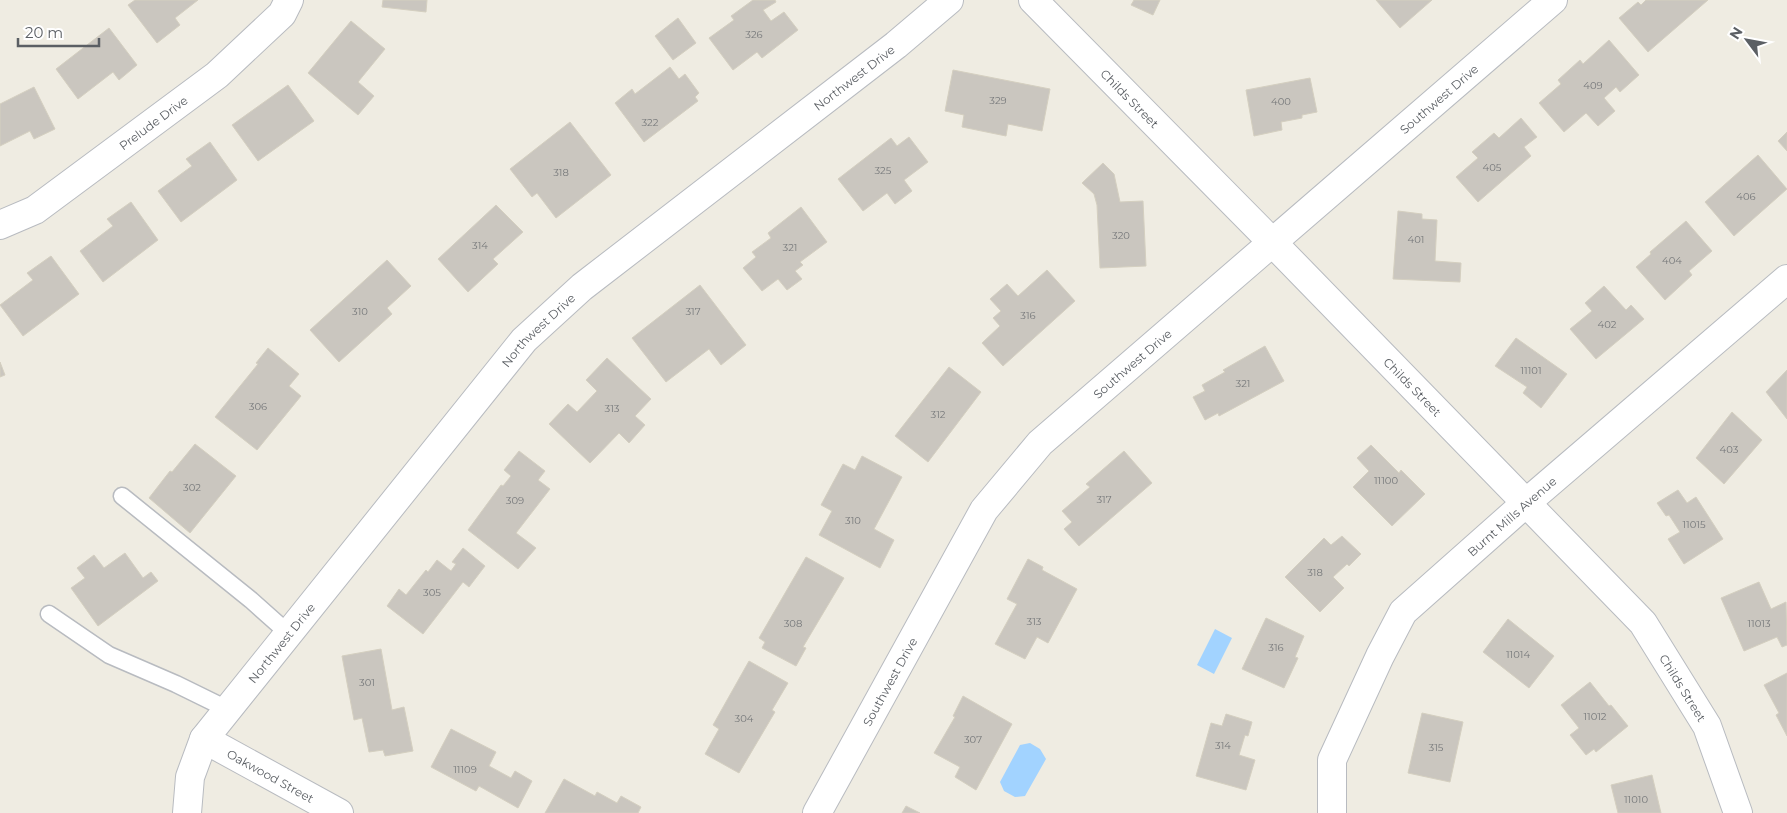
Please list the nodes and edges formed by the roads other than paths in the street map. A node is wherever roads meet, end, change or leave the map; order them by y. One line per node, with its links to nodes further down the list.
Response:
1 (289, 0): 5 (street, Prelude Drive)
2 (949, 0): 11 (street, Northwest Drive)
3 (1033, 0): 6 (street, Childs Street)
4 (1553, 0): 6 (street, Southwest Drive)
5 (0, 225)
6 (1272, 242): 9 (street, Childs Street); 16 (street, Southwest Drive)
7 (1787, 279): 9 (street, Burnt Mills Avenue)
8 (122, 496): 11 (lane)
9 (1527, 502): 17 (street, Burnt Mills Avenue); 18 (street, Childs Street)
10 (49, 614): 12 (lane)
11 (288, 633): 12 (street, Northwest Drive)
12 (227, 709): 13 (street, Northwest Drive)
13 (204, 739): 14 (street, Northwest Drive); 15 (street, Oakwood Street)
14 (187, 813)
15 (339, 813)
16 (817, 813)
17 (1332, 813)
18 (1738, 813)

